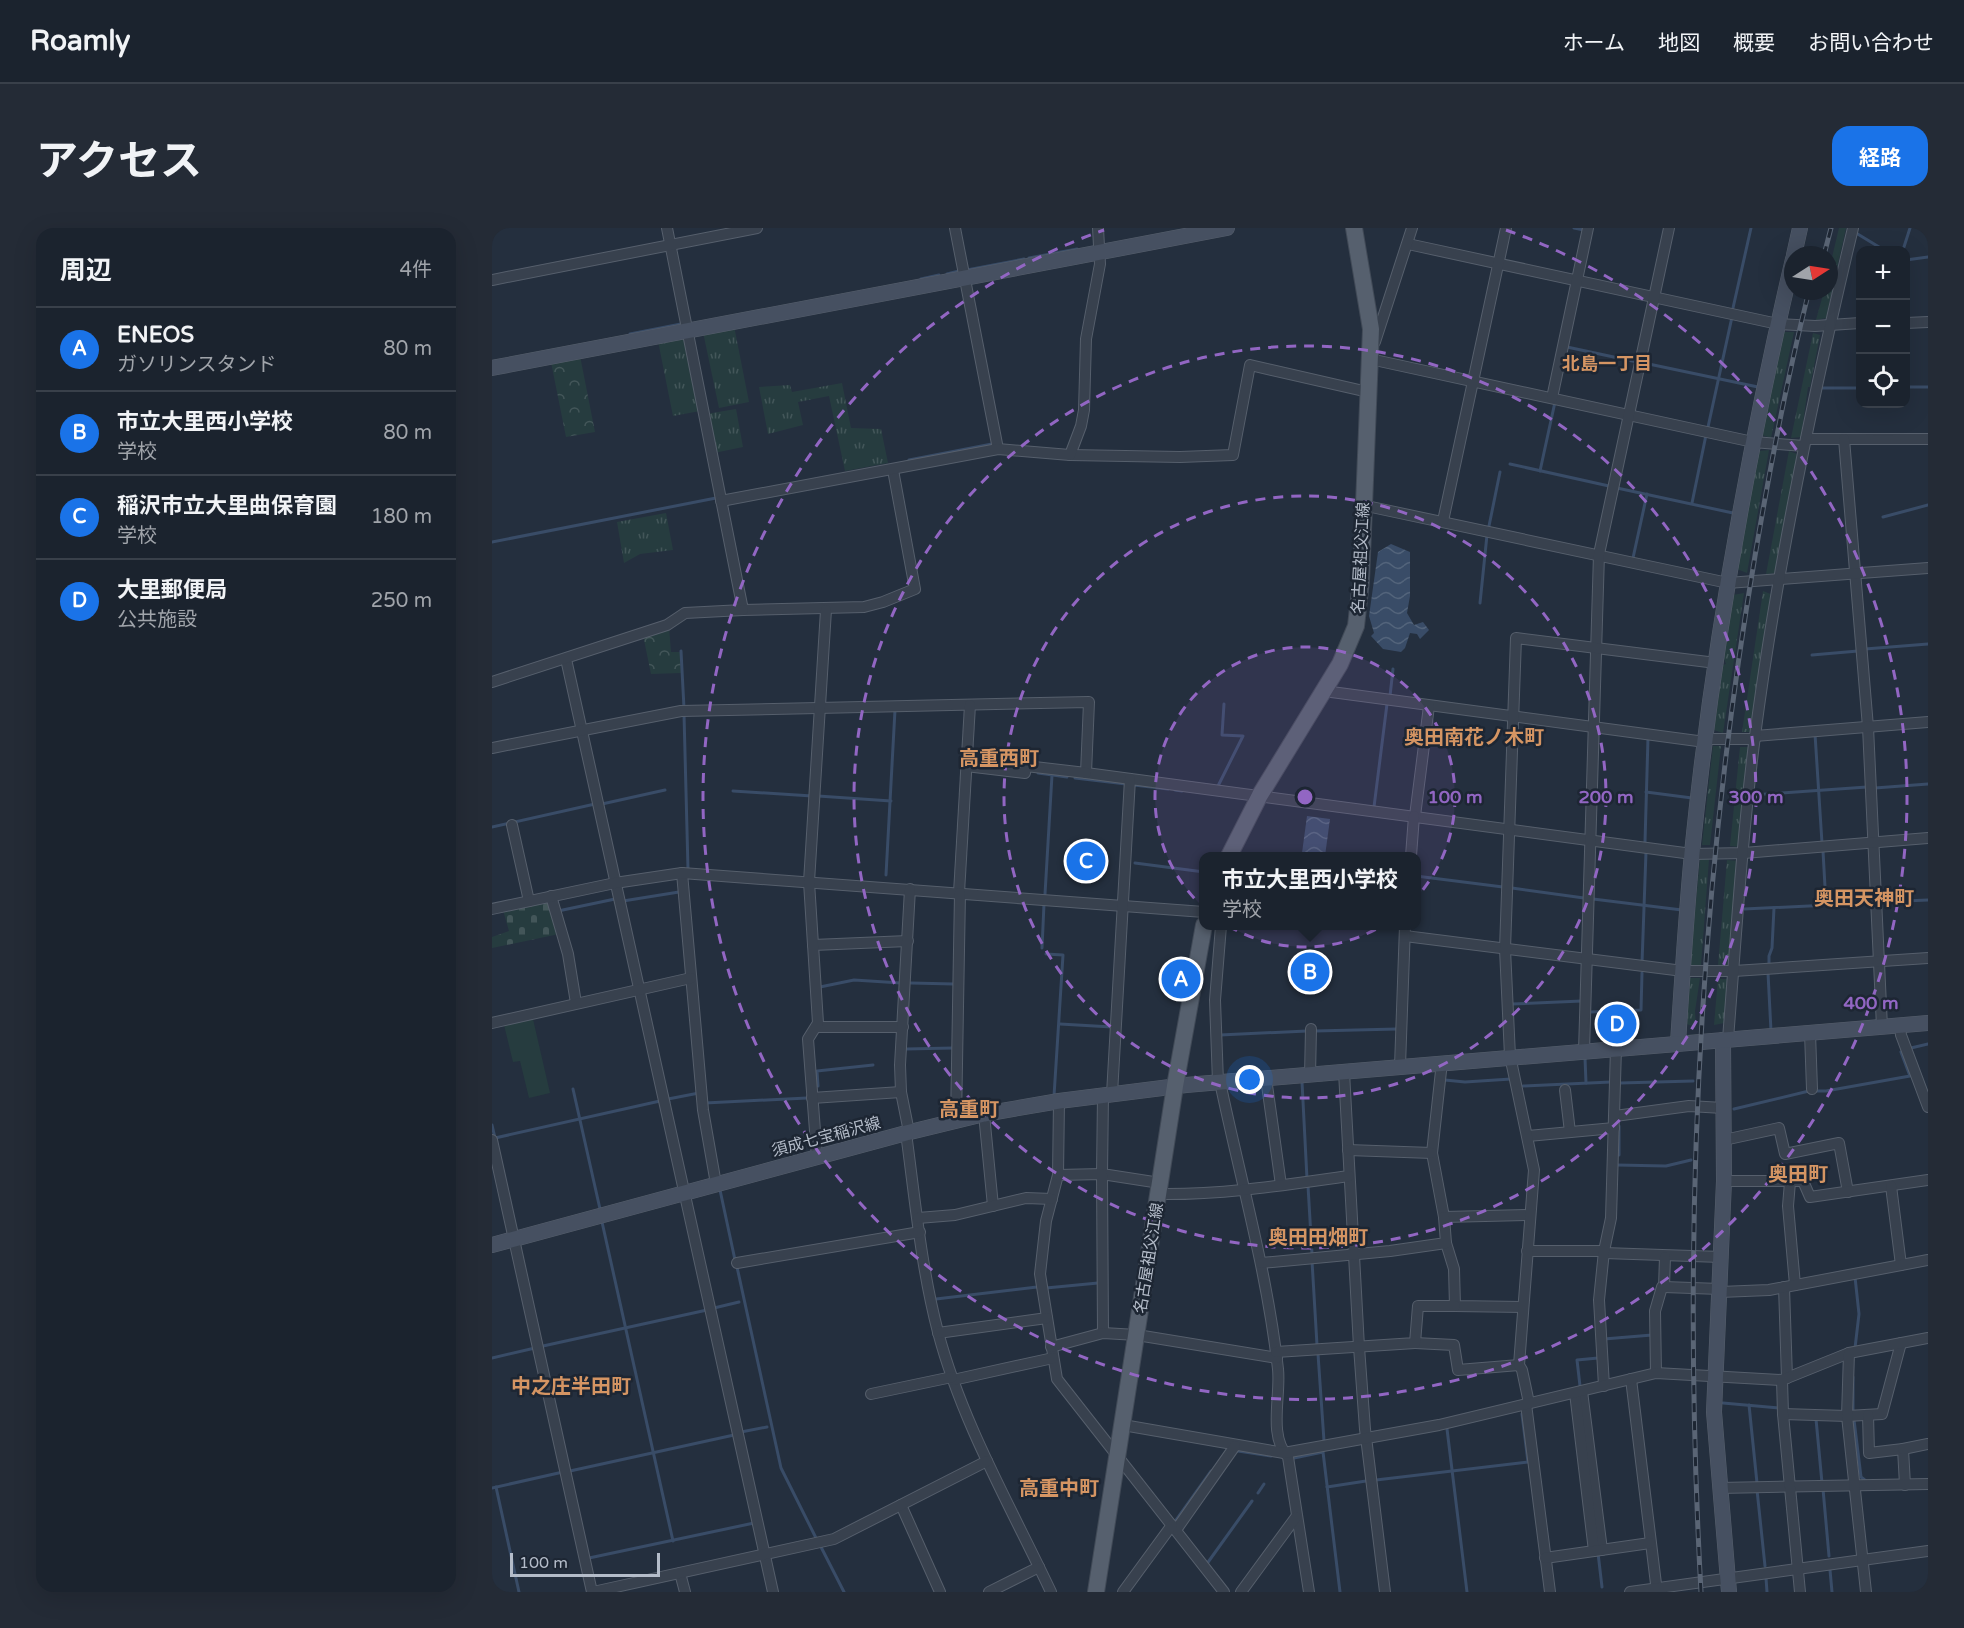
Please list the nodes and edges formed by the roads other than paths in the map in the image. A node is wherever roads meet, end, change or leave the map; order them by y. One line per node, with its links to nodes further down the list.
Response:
1 (667, 228): 14 (street)
2 (757, 228): 14 (street)
3 (955, 228): 18 (street)
4 (1098, 228): 16 (street)
5 (1354, 228): 29 (main road, 名古屋祖父江線)
6 (1412, 228): 13 (street)
7 (1506, 228): 17 (street)
8 (1588, 228): 20 (street)
9 (1669, 228): 21 (street)
10 (1800, 228): 15 (street)
11 (1853, 228): 24 (street)
12 (1219, 229): 16 (street)
13 (1408, 244): 17 (street); 29 (street)
14 (670, 245): 19 (street); 28 (street)
15 (1796, 246)
16 (1099, 252): 18 (street); 40 (street)
17 (1498, 264): 20 (street); 31 (street)
18 (964, 277): 28 (street); 39 (street)
19 (492, 280)
20 (1577, 280): 21 (street); 33 (street)
21 (1654, 297): 27 (street); 34 (street)
22 (1784, 297): 27 (street)
23 (1928, 322): 26 (street)
24 (1830, 323): 25 (street); 27 (street); 38 (street)
25 (1856, 323)
26 (1910, 323)
27 (1778, 324): 37 (street)
28 (687, 330): 30 (street); 42 (street)
29 (1370, 357): 31 (street); 32 (main road, 名古屋祖父江線)
30 (492, 368)
31 (1473, 381): 33 (street); 44 (street)
32 (1368, 392): 40 (street); 43 (main road, 名古屋祖父江線)
33 (1552, 398): 34 (street)
34 (1629, 415): 37 (street); 45 (street)
35 (1844, 439): 36 (street); 38 (street); 47 (street)
36 (1928, 439)
37 (1753, 442): 38 (street); 49 (street)
38 (1805, 443): 48 (street)
39 (998, 449): 40 (street); 41 (street)
40 (1070, 455)
41 (893, 470): 42 (street); 51 (street)
42 (721, 501): 50 (street)
43 (1362, 505): 44 (street); 56 (main road, 名古屋祖父江線)
44 (1443, 521): 45 (street)
45 (1599, 554): 49 (street); 52 (street)
46 (1928, 568): 47 (street)
47 (1855, 574): 48 (street); 63 (street)
48 (1779, 580): 49 (street); 65 (street)
49 (1728, 583): 54 (street)
50 (743, 610): 51 (street); 53 (street)
51 (826, 610): 59 (street)
52 (1596, 648): 54 (street); 60 (street); 62 (street)
53 (566, 659): 55 (street); 64 (street)
54 (1716, 663): 66 (street)
55 (492, 682)
56 (1324, 691): 58 (street); 71 (main road, 名古屋祖父江線)
57 (970, 705): 59 (street); 68 (street); 69 (street)
58 (1429, 706): 60 (street); 72 (street)
59 (821, 707): 64 (street); 83 (street)
60 (1513, 716): 62 (street); 74 (street)
61 (1928, 722): 63 (street)
62 (1593, 727): 66 (street); 76 (street)
63 (1869, 727): 65 (street); 77 (street)
64 (582, 731): 67 (street); 84 (street)
65 (1755, 737): 66 (street); 80 (street)
66 (1706, 740): 81 (street)
67 (492, 748)
68 (966, 766): 69 (street); 86 (street)
69 (1086, 773): 70 (street)
70 (1130, 779): 71 (street); 89 (street)
71 (1260, 795): 72 (street); 78 (main road, 名古屋祖父江線)
72 (1414, 816): 74 (street); 79 (street)
73 (513, 825): 88 (street)
74 (1509, 829): 76 (street); 97 (street)
75 (1928, 838): 77 (street)
76 (1589, 840): 81 (street); 99 (street)
77 (1873, 842): 80 (street); 100 (street)
78 (1231, 852)
79 (1411, 852)
80 (1744, 853): 81 (street); 102 (street)
81 (1692, 854): 101 (street)
82 (682, 873): 83 (street); 84 (street); 103 (street)
83 (809, 882): 85 (street); 96 (street)
84 (615, 883): 87 (street); 104 (street)
85 (910, 890): 86 (street); 95 (street)
86 (959, 893): 89 (street); 136 (street)
87 (551, 896): 88 (street); 105 (street)
88 (529, 901): 90 (street)
89 (1123, 906): 91 (street); 129 (street)
90 (492, 909)
91 (1199, 912)
92 (1202, 930): 125 (main road, 名古屋祖父江線)
93 (1221, 930): 124 (street)
94 (1405, 931): 97 (street); 120 (street)
95 (908, 941): 96 (street); 110 (street)
96 (813, 945): 109 (street)
97 (1505, 949): 99 (street); 118 (street)
98 (1928, 958): 100 (street)
99 (1585, 960): 101 (street); 117 (street)
100 (1880, 962): 102 (street); 111 (street)
101 (1683, 971): 102 (street); 115 (street)
102 (1734, 971): 114 (street)
103 (691, 978): 104 (street); 153 (street)
104 (639, 989): 105 (street); 159 (street)
105 (576, 1003): 106 (street)
106 (492, 1023)
107 (1928, 1023): 108 (street, 須成七宝稲沢線)
108 (1900, 1026): 111 (street, 須成七宝稲沢線); 133 (street)
109 (816, 1027): 110 (street); 130 (street)
110 (903, 1027): 128 (street)
111 (1882, 1027): 113 (street, 須成七宝稲沢線)
112 (1311, 1029): 122 (street)
113 (1809, 1033): 114 (street, 須成七宝稲沢線); 126 (street)
114 (1726, 1040): 115 (street, 須成七宝稲沢線); 132 (street)
115 (1678, 1043): 116 (street, 須成七宝稲沢線)
116 (1616, 1048): 117 (street, 須成七宝稲沢線); 135 (street)
117 (1584, 1051): 118 (street, 須成七宝稲沢線)
118 (1510, 1056): 119 (street, 須成七宝稲沢線); 140 (street)
119 (1442, 1062): 120 (street, 須成七宝稲沢線); 144 (street)
120 (1400, 1066): 121 (street, 須成七宝稲沢線)
121 (1344, 1072): 122 (street, 須成七宝稲沢線); 143 (street)
122 (1310, 1075): 123 (street, 須成七宝稲沢線)
123 (1266, 1078): 124 (street, 須成七宝稲沢線); 154 (street)
124 (1219, 1082): 125 (street, 須成七宝稲沢線); 157 (street)
125 (1175, 1086): 129 (street, 須成七宝稲沢線); 156 (main road, 名古屋祖父江線)
126 (1812, 1089)
127 (1565, 1090): 139 (street)
128 (901, 1092): 130 (street); 138 (street)
129 (1108, 1095): 131 (street, 須成七宝稲沢線); 147 (street)
130 (812, 1098): 145 (street)
131 (1059, 1101): 134 (street, 須成七宝稲沢線); 148 (street)
132 (1723, 1107): 135 (street); 142 (street)
133 (1928, 1107)
134 (984, 1114): 136 (street, 須成七宝稲沢線); 161 (street)
135 (1615, 1116): 137 (street)
136 (956, 1120): 138 (street, 須成七宝稲沢線)
137 (1614, 1128): 139 (street); 170 (street)
138 (908, 1132): 145 (street, 須成七宝稲沢線); 164 (street)
139 (1569, 1132): 140 (street)
140 (1528, 1136): 162 (street)
141 (492, 1140): 146 (street)
142 (1724, 1140): 151 (street); 158 (street)
143 (1348, 1150): 144 (street); 149 (street)
144 (1432, 1153): 163 (street)
145 (817, 1157): 153 (street, 須成七宝稲沢線)
146 (495, 1171): 166 (street)
147 (1102, 1174): 148 (street); 156 (street); 185 (street)
148 (1058, 1175): 160 (street)
149 (1349, 1176): 154 (street); 171 (street)
150 (1928, 1180): 155 (street)
151 (1724, 1181): 152 (street); 173 (street)
152 (1790, 1182): 158 (street); 178 (street)
153 (716, 1185): 159 (street, 須成七宝稲沢線)
154 (1281, 1185): 157 (street)
155 (1891, 1186): 158 (street); 177 (street)
156 (1159, 1189): 157 (street); 186 (main road, 名古屋祖父江線)
157 (1246, 1190): 176 (street)
158 (1848, 1192)
159 (685, 1193): 166 (street, 須成七宝稲沢線); 226 (street)
160 (1052, 1199): 161 (street); 183 (street)
161 (993, 1206): 164 (street)
162 (1530, 1215): 163 (street); 169 (street)
163 (1444, 1217): 167 (street)
164 (918, 1218): 165 (street)
165 (920, 1232): 175 (street); 184 (street)
166 (515, 1239): 168 (street, 須成七宝稲沢線); 234 (street)
167 (1446, 1243): 171 (street); 181 (street)
168 (492, 1245)
169 (1527, 1251): 170 (street); 182 (street)
170 (1604, 1252): 172 (street); 200 (street)
171 (1354, 1255): 176 (street); 190 (street)
172 (1665, 1257): 173 (street); 179 (street)
173 (1721, 1257): 180 (street)
174 (1928, 1260): 177 (street)
175 (737, 1263)
176 (1261, 1263): 193 (street)
177 (1900, 1265): 178 (street)
178 (1789, 1286): 180 (street); 199 (street)
179 (1664, 1287): 180 (street); 195 (street)
180 (1720, 1291): 196 (street)
181 (1455, 1306): 182 (street); 189 (street)
182 (1523, 1307): 194 (street)
183 (1047, 1318): 184 (street); 191 (street)
184 (938, 1333): 197 (street)
185 (1103, 1333): 186 (street); 191 (street)
186 (1137, 1335): 193 (street); 207 (main road, 名古屋祖父江線)
187 (1928, 1338): 188 (street)
188 (1901, 1342): 192 (street); 205 (street)
189 (1415, 1343): 190 (street); 194 (street)
190 (1359, 1347): 193 (street); 208 (street)
191 (1052, 1353): 197 (street); 213 (street)
192 (1849, 1353): 199 (street); 206 (street)
193 (1276, 1355): 212 (street)
194 (1519, 1365): 203 (street)
195 (1656, 1373): 196 (street); 198 (street)
196 (1715, 1375): 199 (street); 219 (street)
197 (953, 1378): 202 (street); 214 (street)
198 (1631, 1379): 200 (street); 223 (street)
199 (1785, 1379): 204 (street)
200 (1604, 1386): 201 (street)
201 (1578, 1392): 203 (street); 224 (street)
202 (871, 1394)
203 (1528, 1403): 208 (street); 227 (street)
204 (1783, 1414): 206 (street); 218 (street)
205 (1868, 1415): 206 (street); 211 (street)
206 (1847, 1416): 216 (street)
207 (1123, 1425): 210 (street); 213 (main road, 名古屋祖父江線)
208 (1367, 1439): 212 (street); 245 (street)
209 (1928, 1444): 211 (street)
210 (1235, 1446): 212 (street); 222 (street)
211 (1903, 1449): 217 (street)
212 (1284, 1453): 221 (street)
213 (1118, 1457): 222 (street); 240 (main road, 名古屋祖父江線)
214 (987, 1461): 220 (street); 229 (street)
215 (1928, 1484): 217 (street)
216 (1856, 1485): 217 (street); 218 (street); 228 (street)
217 (1905, 1485)
218 (1791, 1487): 219 (street); 230 (street)
219 (1719, 1488): 232 (street)
220 (901, 1505): 226 (street); 237 (street)
221 (1296, 1517): 243 (street); 244 (street)
222 (1174, 1527): 241 (street); 242 (street)
223 (1650, 1543): 224 (street); 233 (street)
224 (1598, 1550): 227 (street)
225 (1928, 1551): 228 (street)
226 (765, 1554): 231 (street); 236 (street)
227 (1545, 1558): 246 (street)
228 (1864, 1559): 230 (street); 249 (street)
229 (1039, 1567): 238 (street); 239 (street)
230 (1797, 1569): 232 (street); 248 (street)
231 (680, 1573): 234 (street); 235 (street)
232 (1728, 1586): 233 (street)
233 (1656, 1590): 247 (street)
234 (593, 1592)
235 (685, 1592)
236 (774, 1592)
237 (940, 1592)
238 (989, 1592)
239 (1051, 1592)
240 (1096, 1592)
241 (1123, 1592)
242 (1224, 1592)
243 (1241, 1592)
244 (1309, 1592)
245 (1385, 1592)
246 (1550, 1592)
247 (1630, 1592)
248 (1800, 1592)
249 (1866, 1592)

